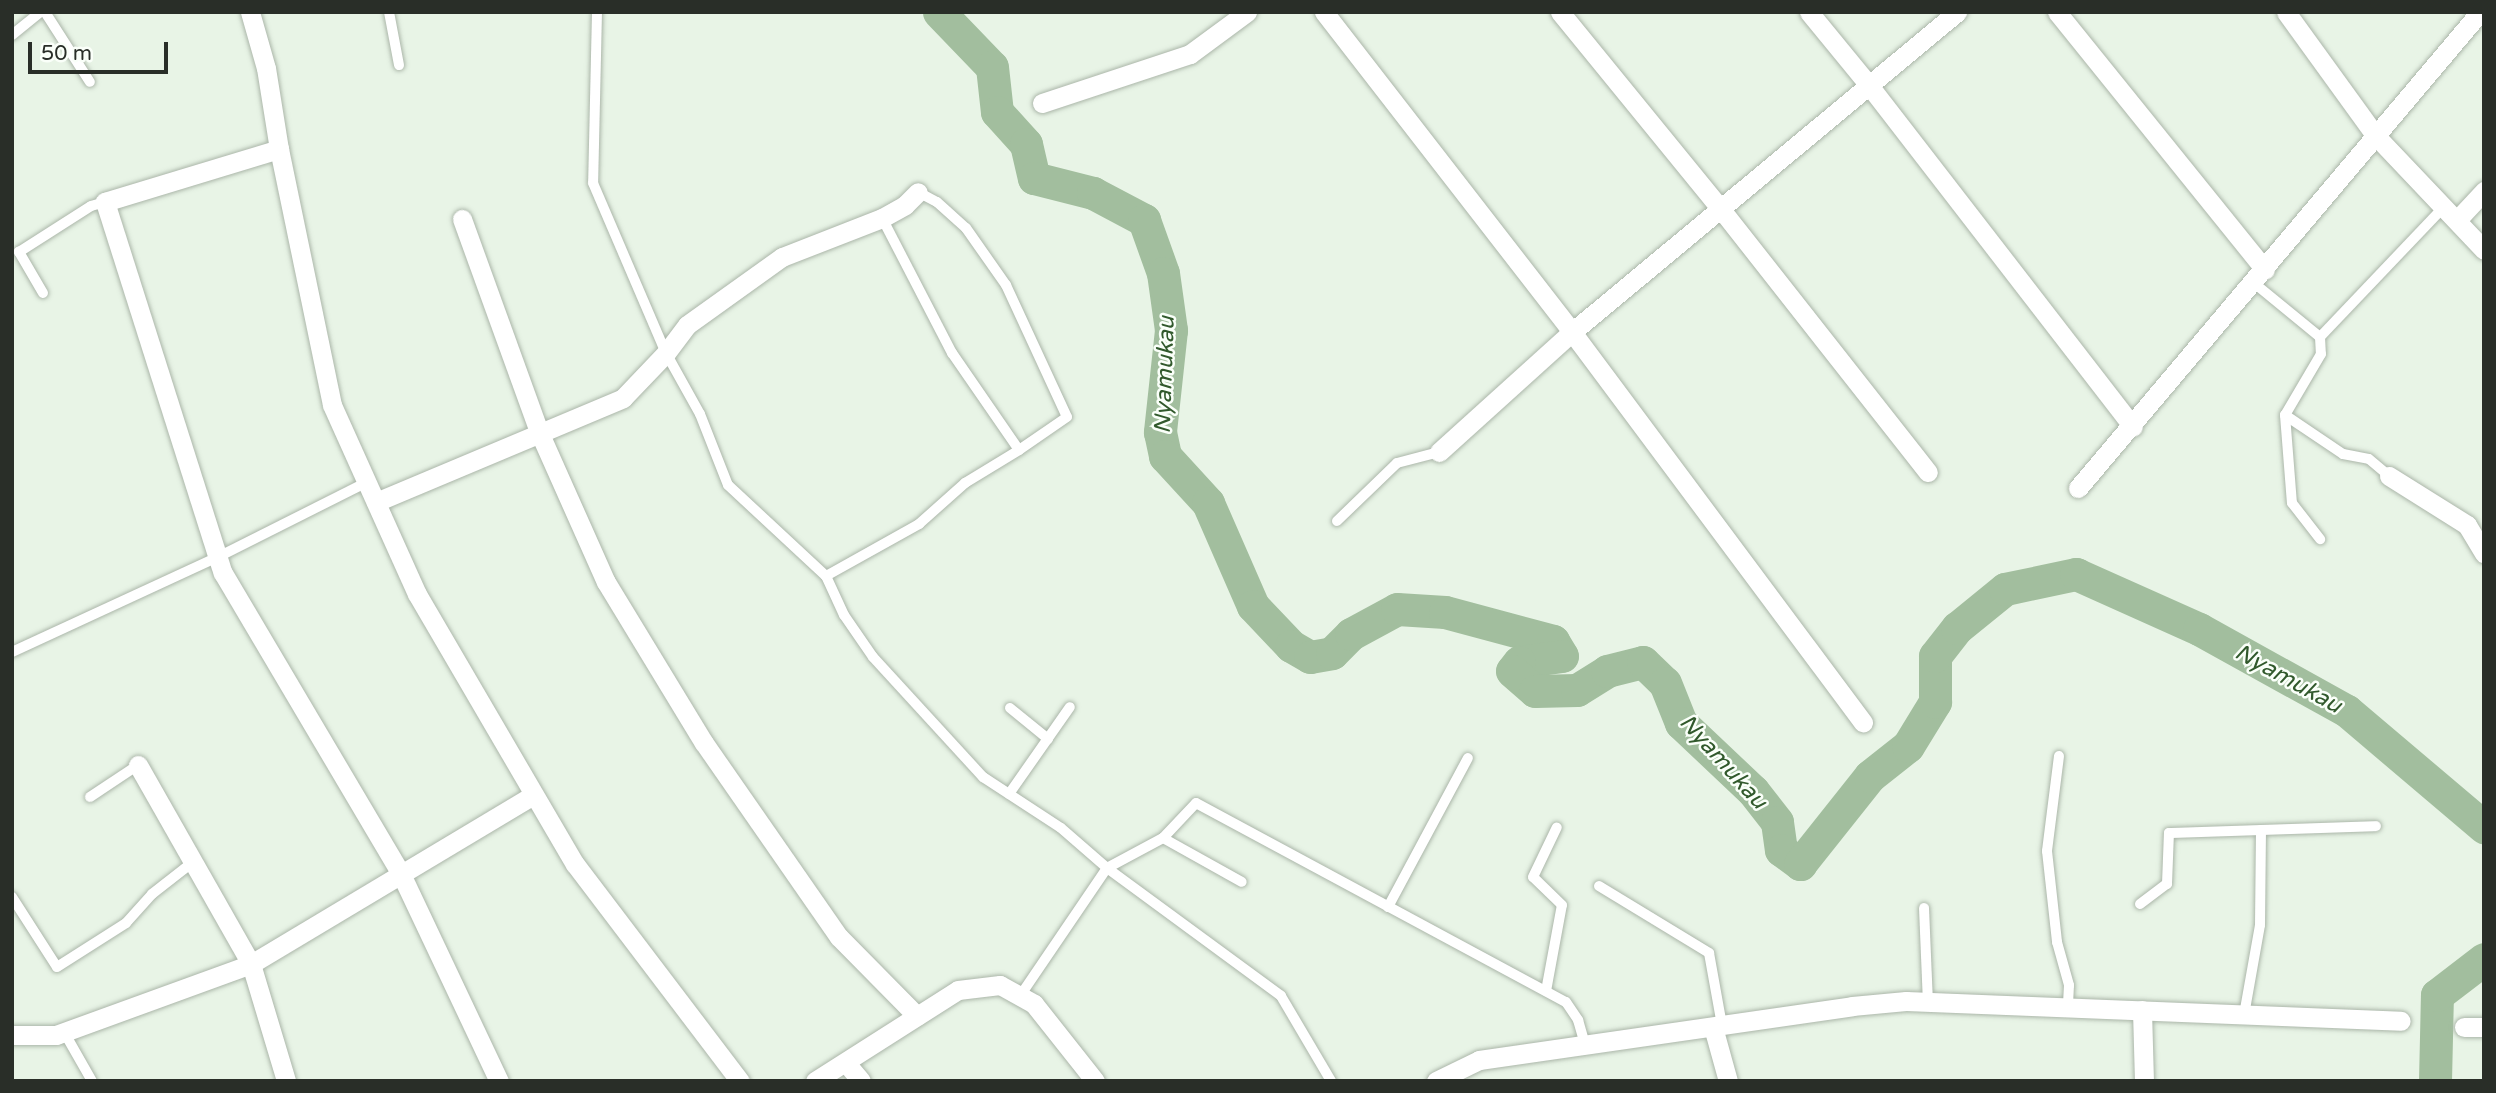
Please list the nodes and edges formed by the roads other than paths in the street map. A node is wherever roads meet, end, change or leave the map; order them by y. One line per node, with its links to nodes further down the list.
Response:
1 (43, 12): 13 (lane); 15 (lane)
2 (250, 12): 19 (street)
3 (389, 12): 14 (lane)
4 (597, 12): 32 (lane)
5 (1247, 12): 17 (street)
6 (1324, 12): 30 (street)
7 (1560, 12): 23 (street)
8 (1809, 12): 16 (street)
9 (1957, 12): 16 (street)
10 (2057, 12): 28 (street)
11 (2286, 12): 18 (street)
12 (2480, 12): 18 (street)
13 (12, 35)
14 (399, 65)
15 (90, 82)
16 (1868, 84): 23 (street); 34 (street)
17 (1042, 103)
18 (2375, 135): 24 (street); 28 (street)
19 (279, 149): 22 (street); 40 (street)
20 (2484, 191): 24 (street)
21 (918, 192): 25 (street); 36 (lane)
22 (105, 202): 29 (lane); 46 (street)
23 (1720, 208): 30 (street); 38 (street)
24 (2451, 213): 27 (street); 31 (lane)
25 (882, 218): 32 (street); 36 (lane)
26 (461, 219): 35 (street)
27 (2484, 250)
28 (2259, 277): 31 (lane); 34 (street)
29 (43, 293)
30 (1572, 332): 37 (street); 51 (street)
31 (2320, 337): 33 (lane)
32 (666, 353): 35 (street); 47 (lane)
33 (2286, 415): 39 (lane); 44 (lane)
34 (2133, 427): 41 (street)
35 (540, 434): 42 (street); 79 (street)
36 (1019, 450): 47 (lane)
37 (1439, 452): 43 (lane)
38 (1928, 472)
39 (2389, 476): 45 (street)
40 (367, 482): 42 (street); 46 (lane)
41 (2078, 488)
42 (376, 502): 57 (street)
43 (1337, 521)
44 (2320, 539)
45 (2484, 553)
46 (218, 557): 48 (lane); 65 (street)
47 (826, 576): 56 (lane)
48 (12, 652)
49 (1070, 707): 52 (lane)
50 (1010, 708): 52 (lane)
51 (1863, 723)
52 (1048, 738): 56 (lane)
53 (2059, 756): 76 (lane)
54 (1468, 758): 70 (lane)
55 (138, 765): 58 (lane); 63 (street)
56 (1009, 794): 64 (lane)
57 (533, 795): 65 (street); 91 (street)
58 (90, 797)
59 (2376, 826): 61 (lane)
60 (1557, 827): 73 (lane)
61 (2261, 830): 69 (lane); 78 (lane)
62 (1163, 838): 64 (lane); 66 (lane); 70 (lane)
63 (193, 862): 68 (lane); 72 (street)
64 (1107, 868): 74 (lane); 95 (lane)
65 (401, 874): 72 (street); 90 (street)
66 (1242, 882)
67 (1599, 886): 81 (lane)
68 (12, 897)
69 (2140, 904)
70 (1388, 906): 73 (lane)
71 (1924, 908): 75 (lane)
72 (251, 964): 84 (street); 89 (street)
73 (1546, 991): 86 (lane)
74 (1020, 996): 79 (street); 94 (street)
75 (1927, 1002): 76 (street); 81 (street)
76 (2068, 1007): 77 (street)
77 (2142, 1010): 78 (street); 98 (street)
78 (2244, 1015): 80 (street)
79 (917, 1016): 87 (street)
80 (2401, 1021)
81 (1717, 1026): 86 (street); 97 (street)
82 (2464, 1027): 83 (street)
83 (2484, 1027)
84 (64, 1032): 85 (street); 88 (lane)
85 (12, 1035)
86 (1586, 1045): 96 (street)
87 (846, 1063): 92 (street); 93 (street)
88 (92, 1081)
89 (286, 1081)
90 (499, 1081)
91 (740, 1081)
92 (815, 1081)
93 (861, 1081)
94 (1096, 1081)
95 (1331, 1081)
96 (1436, 1081)
97 (1728, 1081)
98 (2144, 1081)

